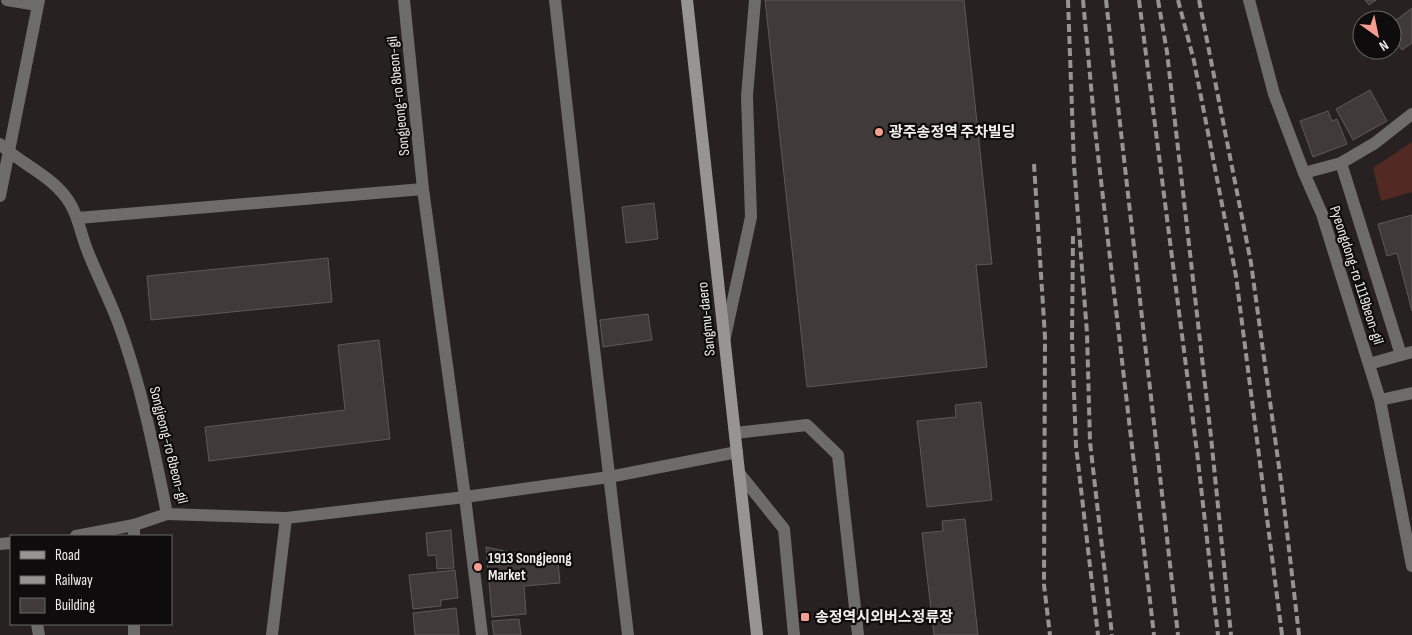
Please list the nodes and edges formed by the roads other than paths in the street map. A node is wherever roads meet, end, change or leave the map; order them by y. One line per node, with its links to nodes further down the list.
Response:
1 (7, 0): 7 (street)
2 (404, 0): 12 (street, Songjeong-ro 8beon-gil)
3 (556, 0): 23 (street)
4 (687, 0): 15 (main road, Sangmu-daero)
5 (755, 0): 15 (street)
6 (1249, 0): 11 (street, Pyeongdong-ro 1119beon-gil)
7 (38, 3): 9 (street)
8 (1412, 114): 10 (street)
9 (5, 148): 13 (street); 14 (street, Songjeong-ro 8beon-gil)
10 (1341, 163): 11 (street); 16 (street)
11 (1304, 173): 17 (street, Pyeongdong-ro 1119beon-gil)
12 (423, 189): 14 (street); 24 (street, Songjeong-ro 8beon-gil)
13 (0, 196)
14 (78, 218): 25 (street, Songjeong-ro 8beon-gil)
15 (724, 342): 20 (main road, Sangmu-daero)
16 (1406, 354): 17 (street)
17 (1369, 364): 19 (street, Pyeongdong-ro 1119beon-gil)
18 (1412, 393): 19 (street)
19 (1380, 400): 29 (street, Pyeongdong-ro 1119beon-gil)
20 (735, 433): 21 (main road, Sangmu-daero); 35 (street)
21 (737, 452): 22 (main road, Sangmu-daero); 23 (street)
22 (739, 473): 33 (main road, Sangmu-daero); 34 (street)
23 (610, 477): 24 (street); 32 (street)
24 (465, 497): 26 (street, Songjeong-ro 8beon-gil); 31 (street, Songjeong-ro 8beon-gil)
25 (167, 514): 26 (street, Songjeong-ro 8beon-gil); 27 (street)
26 (286, 518): 30 (street)
27 (134, 531): 28 (street)
28 (88, 535)
29 (1412, 566)
30 (272, 635)
31 (482, 635)
32 (628, 635)
33 (757, 635)
34 (794, 635)
35 (858, 635)

